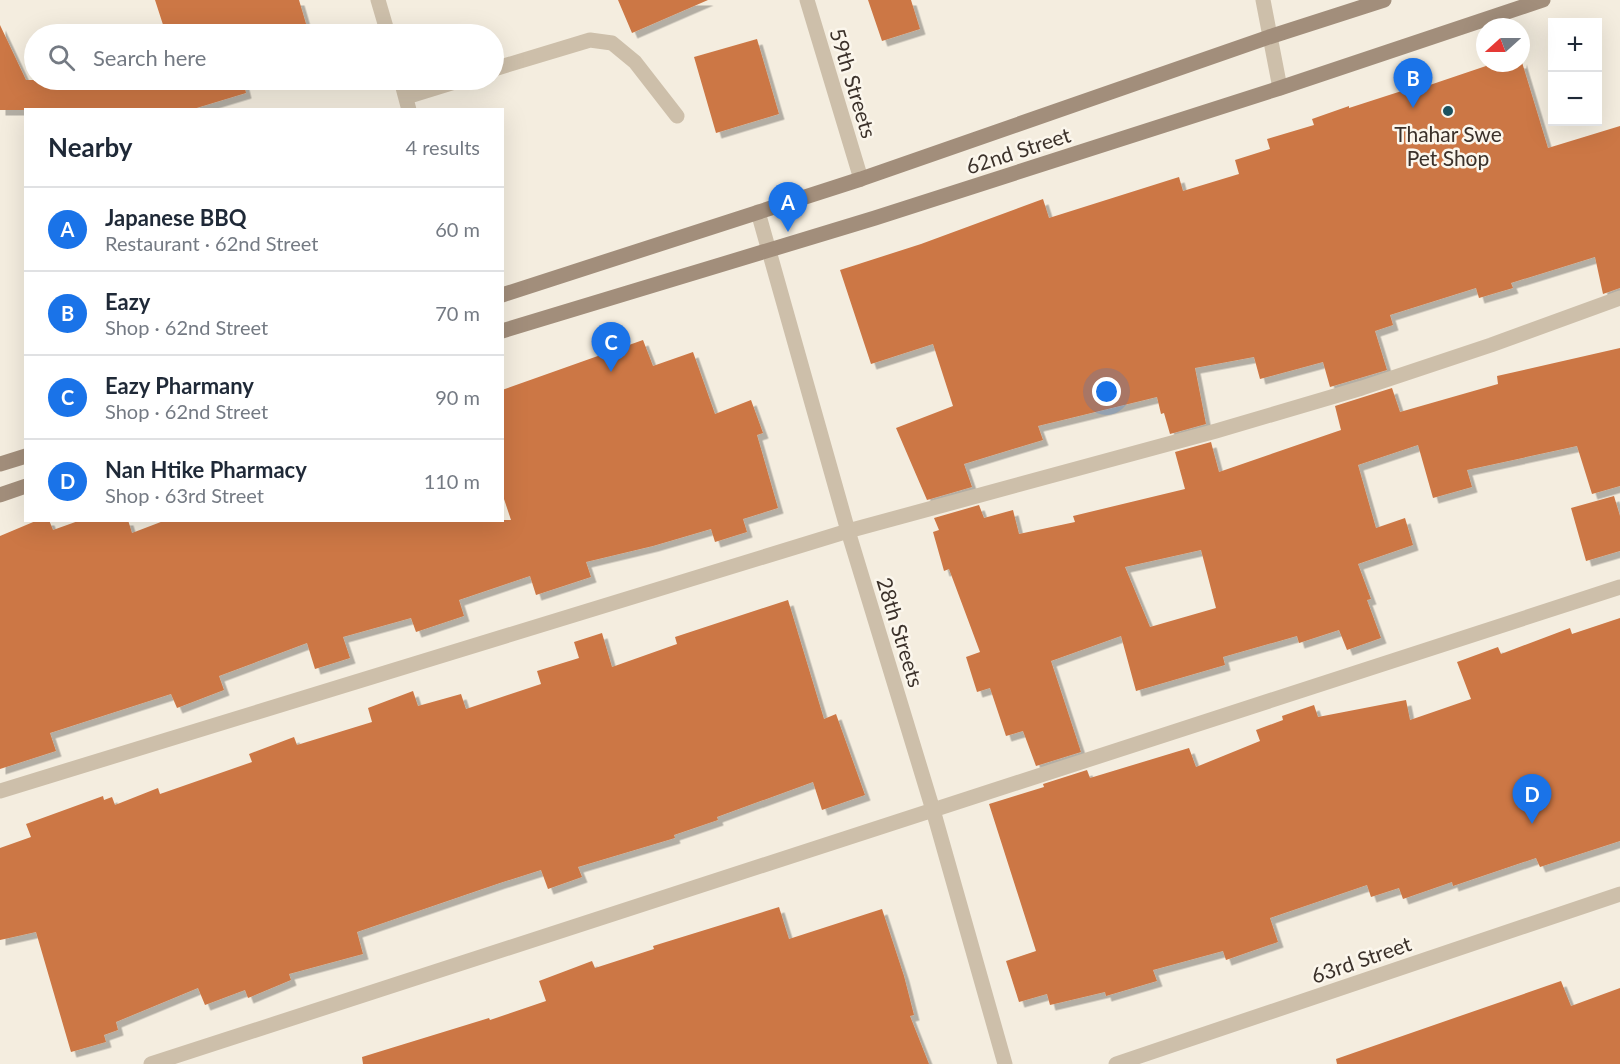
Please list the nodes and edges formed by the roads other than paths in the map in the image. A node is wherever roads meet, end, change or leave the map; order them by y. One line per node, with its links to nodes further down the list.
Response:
1 (378, 0): 6 (street)
2 (807, 0): 13 (street, 59th Streets)
3 (1263, 0): 7 (street)
4 (1384, 0): 7 (main road, 62nd Street)
5 (1543, 0): 9 (main road, 62nd Street)
6 (385, 24)
7 (1269, 37): 9 (street); 13 (main road, 62nd Street)
8 (504, 66): 12 (street)
9 (1280, 88): 15 (main road, 62nd Street)
10 (438, 90): 11 (street)
11 (408, 103)
12 (677, 116)
13 (861, 179): 14 (main road, 62nd Street)
14 (758, 212): 15 (street, 28th Streets); 16 (main road, 62nd Street)
15 (769, 251): 18 (main road, 62nd Street); 23 (street, 28th Streets)
16 (504, 294)
17 (1620, 298): 23 (street)
18 (504, 330)
19 (24, 457): 20 (main road)
20 (0, 464)
21 (24, 487): 22 (main road)
22 (0, 495)
23 (848, 531): 25 (street); 26 (street, 28th Streets)
24 (1620, 587): 26 (street)
25 (0, 791)
26 (933, 810): 28 (street); 29 (street, 28th Streets)
27 (1620, 894): 30 (street, 63rd Street)
28 (151, 1064)
29 (1005, 1064)
30 (1116, 1064)

